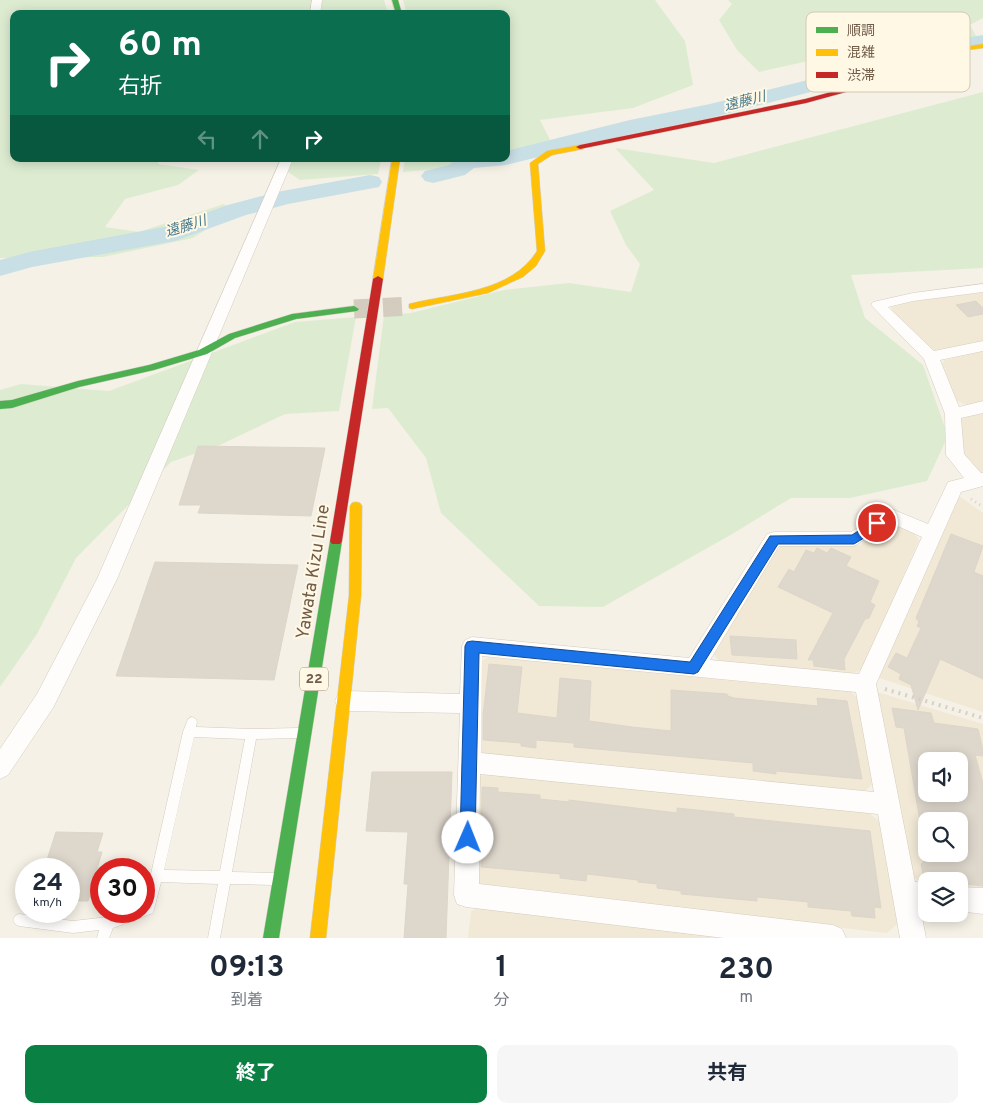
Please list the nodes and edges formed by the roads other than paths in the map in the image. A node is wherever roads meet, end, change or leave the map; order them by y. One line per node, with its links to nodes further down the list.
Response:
1 (983, 46): 2 (street)
2 (970, 48)
3 (841, 92): 7 (street)
4 (286, 162): 10 (street)
5 (396, 162): 15 (street, Yawata Kizu Line / 22)
6 (983, 288): 11 (street)
7 (412, 306)
8 (354, 309): 10 (street)
9 (983, 346): 11 (street)
10 (203, 352): 12 (street); 26 (street)
11 (931, 357): 14 (street)
12 (0, 405)
13 (983, 407): 14 (street)
14 (953, 414): 16 (street)
15 (356, 420): 20 (street, Yawata Kizu Line / 22); 23 (street, Yawata Kizu Line / 22)
16 (980, 480): 17 (street)
17 (932, 533): 18 (street); 19 (street)
18 (694, 668): 19 (street); 21 (street)
19 (865, 684): 27 (street)
20 (346, 701): 21 (street); 40 (street, Yawata Kizu Line / 22)
21 (470, 704): 25 (street)
22 (191, 727): 24 (lane); 28 (lane)
23 (305, 733): 24 (lane); 30 (street, Yawata Kizu Line / 22)
24 (251, 734): 29 (lane)
25 (469, 762): 27 (street); 41 (street)
26 (0, 768)
27 (887, 804): 32 (street)
28 (156, 876): 29 (lane); 31 (lane)
29 (225, 878): 30 (lane); 38 (lane)
30 (280, 879): 39 (street, Yawata Kizu Line / 22)
31 (155, 881)
32 (915, 894): 42 (street)
33 (968, 900): 34 (street)
34 (983, 901)
35 (42, 923): 36 (lane)
36 (108, 923): 37 (lane)
37 (103, 938)
38 (214, 938)
39 (271, 938)
40 (318, 938)
41 (833, 938)
42 (913, 938)

